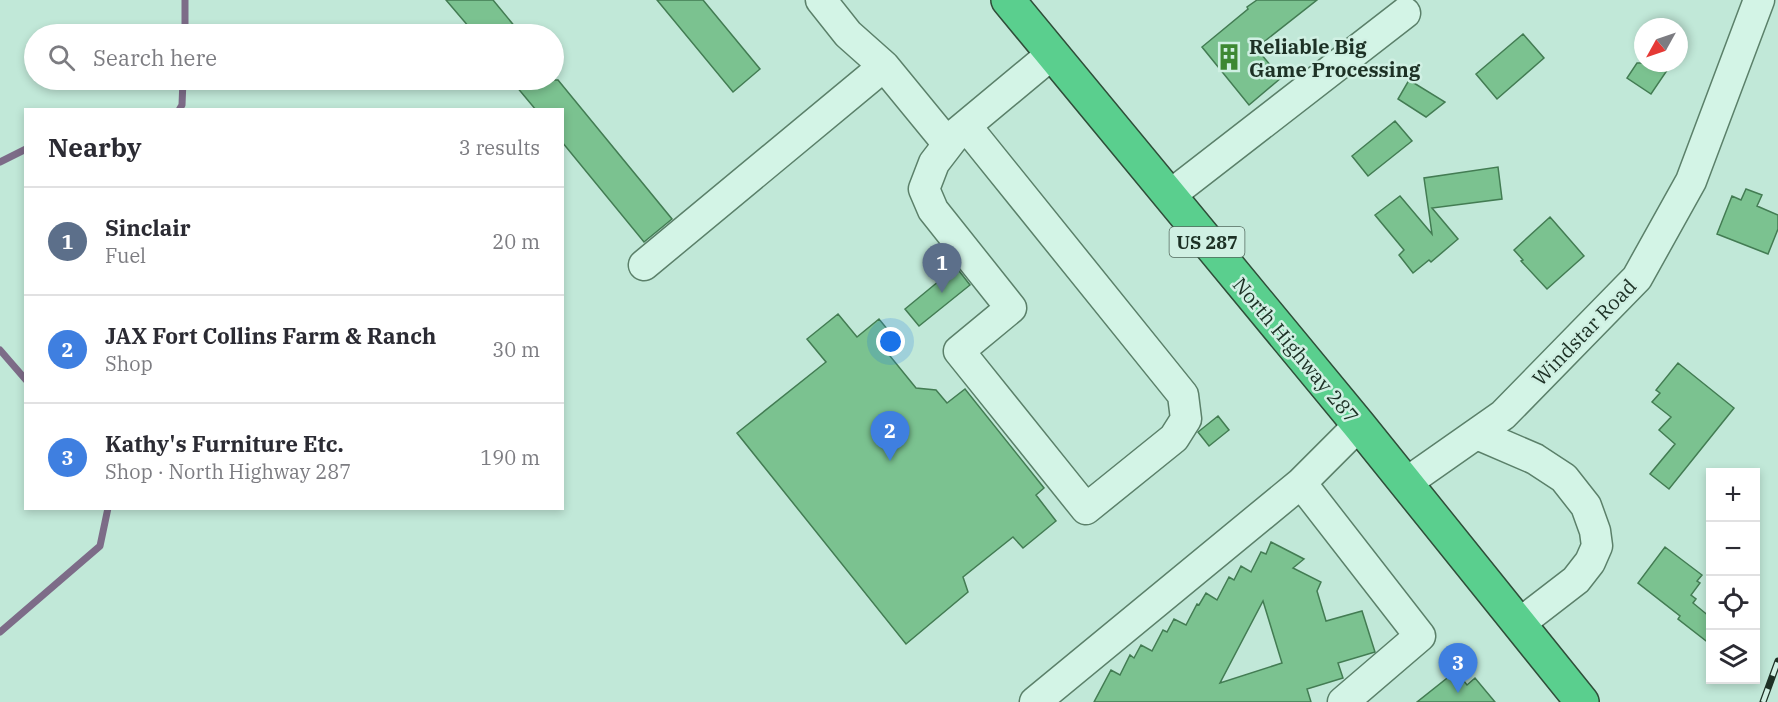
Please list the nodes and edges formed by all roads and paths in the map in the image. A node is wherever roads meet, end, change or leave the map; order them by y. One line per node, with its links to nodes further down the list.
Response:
1 (821, 0): 6 (street)
2 (1008, 0): 5 (highway, North Highway 287 / US 287)
3 (1758, 1): 11 (street, Windstar Road)
4 (1405, 13): 8 (street)
5 (1052, 54): 7 (street); 8 (highway, North Highway 287 / US 287)
6 (884, 66): 7 (street); 9 (street)
7 (957, 135): 7 (street)
8 (1169, 196): 10 (highway, North Highway 287 / US 287)
9 (644, 265)
10 (1359, 425): 12 (street); 13 (highway, North Highway 287 / US 287)
11 (1477, 434): 13 (street, Windstar Road); 14 (street)
12 (1301, 483): 15 (street); 16 (street)
13 (1406, 483): 14 (highway, North Highway 287 / US 287)
14 (1519, 624): 17 (highway, North Highway 287 / US 287)
15 (1035, 702)
16 (1343, 702)
17 (1582, 702)

